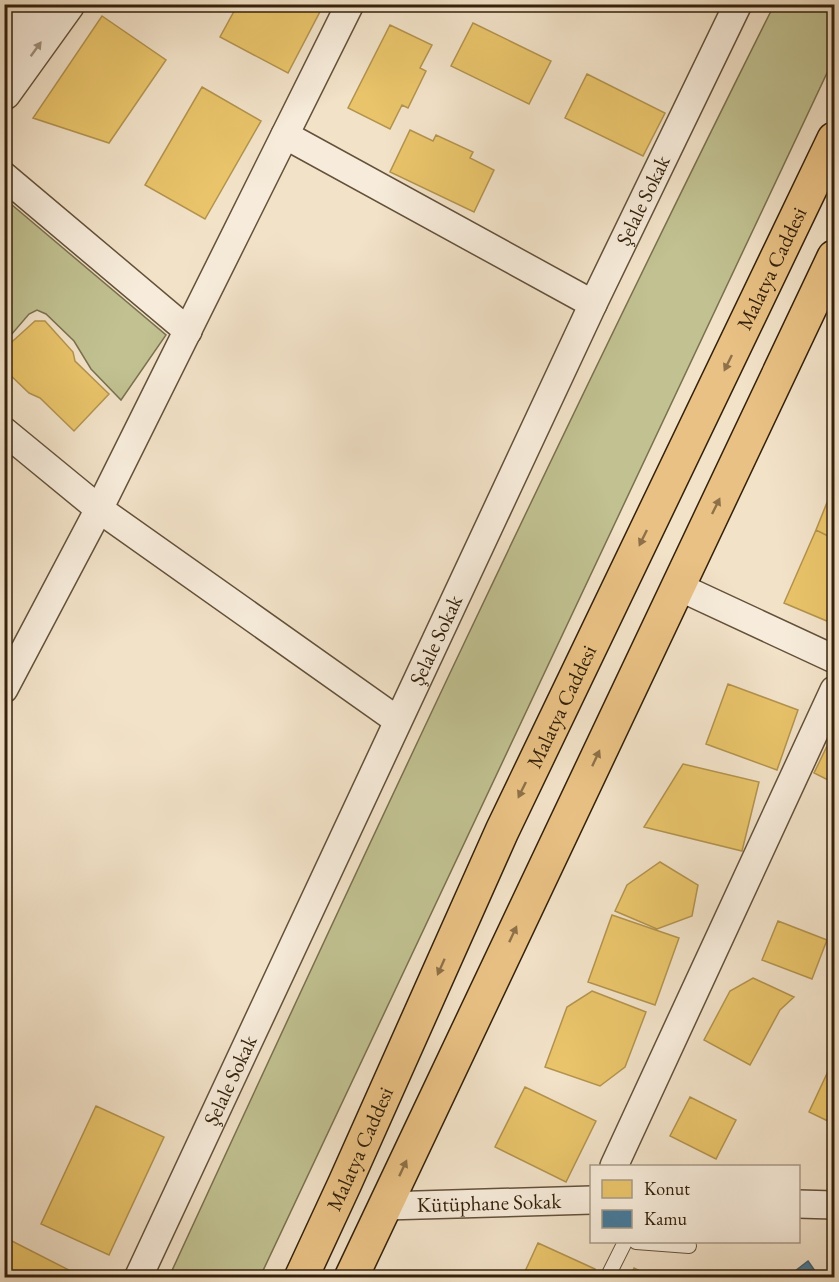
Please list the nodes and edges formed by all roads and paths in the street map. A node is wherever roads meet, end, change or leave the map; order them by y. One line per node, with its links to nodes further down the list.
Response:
1 (37, 4): 5 (street)
2 (68, 4): 6 (street, one-way to 2)
3 (350, 4): 7 (street)
4 (738, 4): 11 (street, Şelale Sokak)
5 (4, 52)
6 (4, 93)
7 (285, 135): 11 (street); 12 (street)
8 (834, 139): 29 (highway, Malatya Caddesi, one-way to 29)
9 (4, 176): 12 (street)
10 (834, 257): 15 (highway, one-way to 10)
11 (593, 303): 19 (street, Şelale Sokak)
12 (188, 331): 14 (street)
13 (4, 431): 14 (street)
14 (99, 509): 17 (street); 19 (street)
15 (677, 586): 16 (street); 24 (highway, one-way to 15)
16 (834, 659)
17 (4, 689)
18 (834, 690): 20 (street)
19 (397, 720): 28 (street, Şelale Sokak)
20 (615, 1165)
21 (590, 1200): 24 (street, Kütüphane Sokak)
22 (800, 1204): 23 (street)
23 (834, 1205)
24 (385, 1206): 30 (highway)
25 (624, 1243): 31 (lane)
26 (649, 1243): 27 (lane)
27 (689, 1246)
28 (138, 1278)
29 (301, 1278)
30 (351, 1278)
31 (607, 1278)

